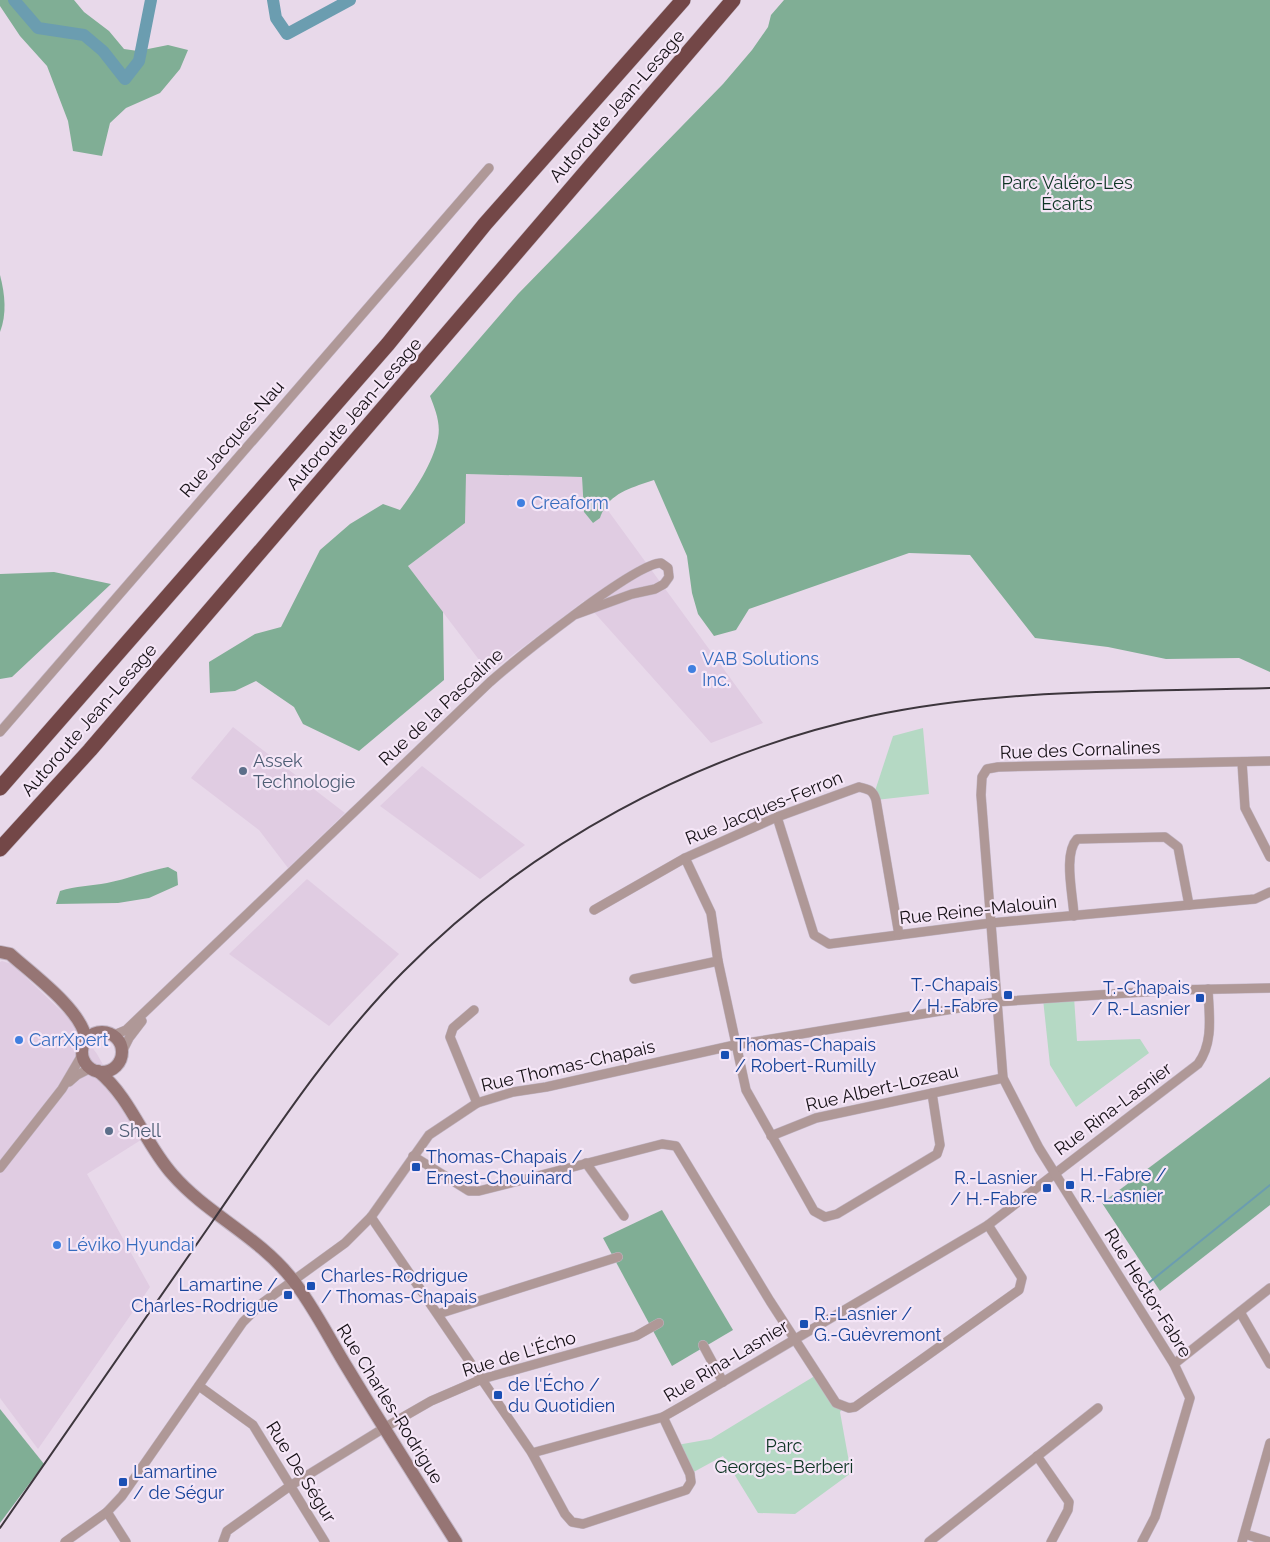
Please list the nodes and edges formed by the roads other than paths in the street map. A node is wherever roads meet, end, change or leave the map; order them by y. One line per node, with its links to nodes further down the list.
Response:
1 (683, 0): 8 (highway, Autoroute Jean-Lesage)
2 (733, 0): 10 (highway, Autoroute Jean-Lesage)
3 (489, 168): 5 (street, Rue Jacques-Nau)
4 (574, 615): 4 (street, Rue de la Pascaline); 24 (street, Rue de la Pascaline)
5 (0, 732)
6 (1270, 761): 7 (street, Rue des Cornalines)
7 (1242, 762): 11 (street); 17 (street, Rue des Cornalines)
8 (0, 788)
9 (777, 817): 12 (street, Rue Jacques-Ferron); 18 (street, Rue Reine-Malouin); 18 (street, Rue Jacques-Ferron)
10 (0, 849)
11 (1270, 857)
12 (685, 858): 15 (street, Rue Jacques-Ferron); 20 (street)
13 (1270, 892): 14 (street, Rue Reine-Malouin)
14 (1189, 905): 16 (street, Rue Reine-Malouin); 16 (street)
15 (594, 910)
16 (1074, 916): 17 (street, Rue Reine-Malouin)
17 (991, 923): 18 (street, Rue Reine-Malouin); 25 (street, Rue Hector-Fabre)
18 (899, 935)
19 (0, 952): 26 (street)
20 (718, 961): 21 (street); 30 (street)
21 (634, 979)
22 (1270, 988): 23 (street, Rue Thomas-Chapais)
23 (1208, 989): 25 (street, Rue Thomas-Chapais); 44 (street, Rue Rina-Lasnier)
24 (162, 996): 28 (street, Rue de la Pascaline); 31 (street, Rue de la Pascaline)
25 (995, 1002): 30 (street, Rue Thomas-Chapais); 35 (street, Rue Hector-Fabre)
26 (71, 1010): 28 (street); 29 (street)
27 (474, 1010): 38 (street)
28 (109, 1033): 29 (street); 31 (street)
29 (86, 1039): 32 (street)
30 (735, 1045): 38 (street, Rue Thomas-Chapais); 40 (street)
31 (123, 1050): 33 (street)
32 (82, 1055): 34 (street); 36 (street)
33 (119, 1063): 34 (street); 39 (street, Rue Charles-Rodrigue)
34 (94, 1070): 36 (street); 39 (street, Rue Charles-Rodrigue)
35 (1003, 1078): 37 (street, Rue Albert-Lozeau); 44 (street, Rue Hector-Fabre)
36 (62, 1089): 43 (street)
37 (932, 1093): 40 (street, Rue Albert-Lozeau); 40 (street)
38 (477, 1103): 41 (street, Rue Thomas-Chapais)
39 (132, 1111): 49 (street, Rue Charles-Rodrigue)
40 (771, 1136)
41 (412, 1156): 42 (street); 46 (street, Rue Thomas-Chapais)
42 (586, 1163): 45 (street); 54 (street)
43 (0, 1168)
44 (1055, 1174): 47 (street, Rue Rina-Lasnier); 56 (street, Rue Hector-Fabre)
45 (624, 1216)
46 (371, 1217): 49 (street, Rue Thomas-Chapais); 52 (street)
47 (988, 1225): 54 (street, Rue Rina-Lasnier); 54 (street)
48 (618, 1257): 52 (street)
49 (292, 1280): 60 (street, Rue Thomas-Chapais); 63 (street, Rue Charles-Rodrigue)
50 (1270, 1288): 51 (street)
51 (1240, 1312): 56 (street); 57 (street)
52 (438, 1314): 58 (street)
53 (659, 1323): 58 (street, Rue de L'Écho)
54 (795, 1339): 59 (street, Rue Rina-Lasnier)
55 (703, 1345): 59 (street)
56 (1174, 1364): 77 (street, Rue Hector-Fabre)
57 (1270, 1364)
58 (482, 1379): 63 (street, Rue de L'Écho); 65 (street)
59 (723, 1382): 62 (street, Rue Rina-Lasnier)
60 (199, 1386): 67 (street, Rue De Ségur); 68 (street, Rue Thomas-Chapais)
61 (1098, 1408): 66 (street)
62 (663, 1417): 65 (street, Rue Rina-Lasnier); 65 (street)
63 (384, 1428): 67 (street, Rue de L'Écho); 74 (street, Rue Charles-Rodrigue)
64 (1270, 1443): 69 (street)
65 (532, 1453)
66 (1037, 1456): 75 (street); 76 (street)
67 (290, 1486): 72 (street, Rue de L'Écho); 73 (street, Rue De Ségur)
68 (107, 1512): 70 (street, Rue Thomas-Chapais); 71 (street)
69 (1243, 1538): 78 (street)
70 (65, 1542)
71 (126, 1542)
72 (223, 1542)
73 (325, 1542)
74 (456, 1542)
75 (929, 1542)
76 (1051, 1542)
77 (1142, 1542)
78 (1270, 1542)

